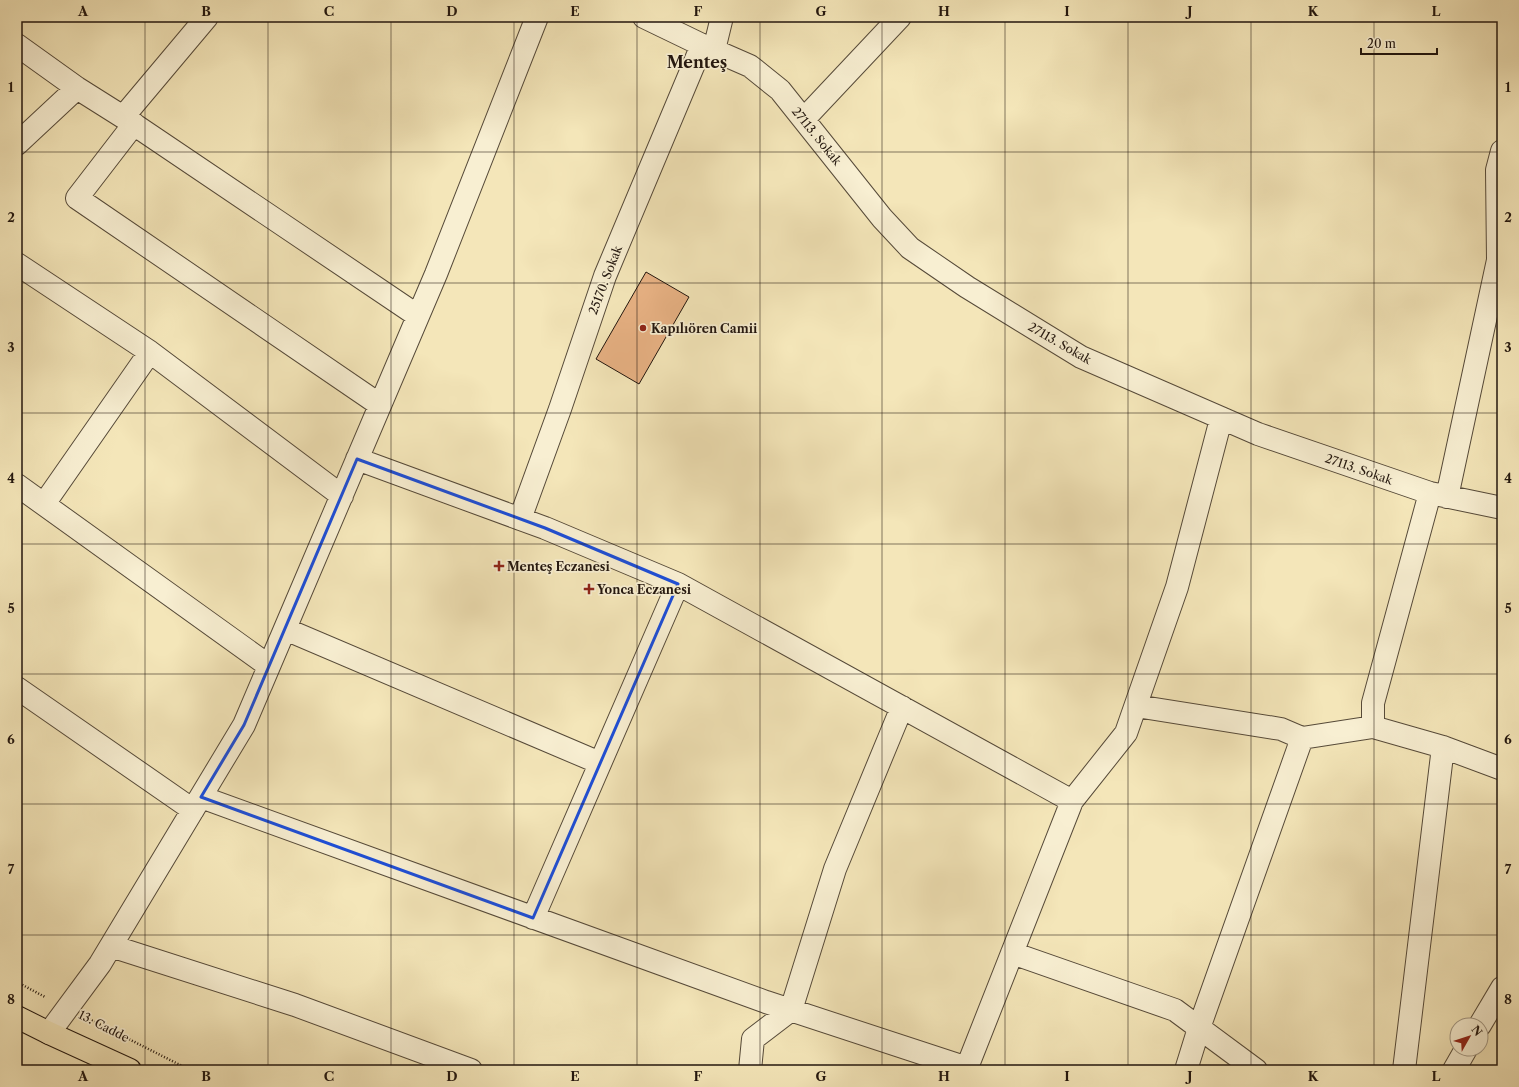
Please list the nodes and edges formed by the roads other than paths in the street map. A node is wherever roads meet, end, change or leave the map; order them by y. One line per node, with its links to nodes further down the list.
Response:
1 (207, 17): 10 (street)
2 (537, 17): 14 (street)
3 (644, 17): 7 (street, 27113. Sokak)
4 (722, 17): 7 (street, 25170. Sokak)
5 (900, 17): 9 (street)
6 (17, 45): 8 (street)
7 (708, 48): 9 (street, 27113. Sokak); 24 (street, 25170. Sokak)
8 (77, 88): 10 (street); 11 (street)
9 (804, 119): 17 (street, 27113. Sokak)
10 (128, 120): 14 (street); 16 (street)
11 (17, 144)
12 (1502, 151): 20 (street)
13 (17, 264): 15 (street)
14 (418, 316): 16 (street)
15 (150, 352): 21 (street); 22 (street)
16 (380, 405): 18 (street)
17 (1221, 419): 20 (street, 27113. Sokak); 29 (street)
18 (357, 459): 21 (street); 24 (street)
19 (17, 485): 22 (street)
20 (1439, 495): 23 (street, 27113. Sokak); 31 (street)
21 (342, 496): 26 (street)
22 (44, 504): 27 (street)
23 (1502, 508)
24 (520, 519): 25 (street)
25 (678, 584): 30 (street); 34 (street)
26 (285, 629): 27 (street); 34 (street)
27 (269, 666): 37 (street)
28 (17, 688): 37 (street)
29 (1136, 706): 32 (street); 36 (street)
30 (902, 707): 36 (street); 42 (street)
31 (1373, 727): 32 (street); 33 (street)
32 (1302, 738): 45 (street)
33 (1443, 747): 35 (street); 54 (street)
34 (600, 763): 38 (street)
35 (1502, 769)
36 (1072, 801): 40 (street)
37 (197, 804): 38 (street); 39 (street)
38 (533, 918): 42 (street)
39 (111, 946): 46 (street); 50 (street)
40 (1012, 953): 45 (street); 48 (street)
41 (1502, 988): 44 (street)
42 (791, 1010): 48 (street); 51 (street)
43 (17, 1016): 46 (main road)
44 (1485, 1017)
45 (1199, 1028): 52 (street); 53 (street)
46 (49, 1033): 49 (main road)
47 (1461, 1057): 55 (street)
48 (966, 1069)
49 (130, 1070)
50 (471, 1070)
51 (750, 1070)
52 (1186, 1070)
53 (1256, 1070)
54 (1404, 1070)
55 (1454, 1070)

